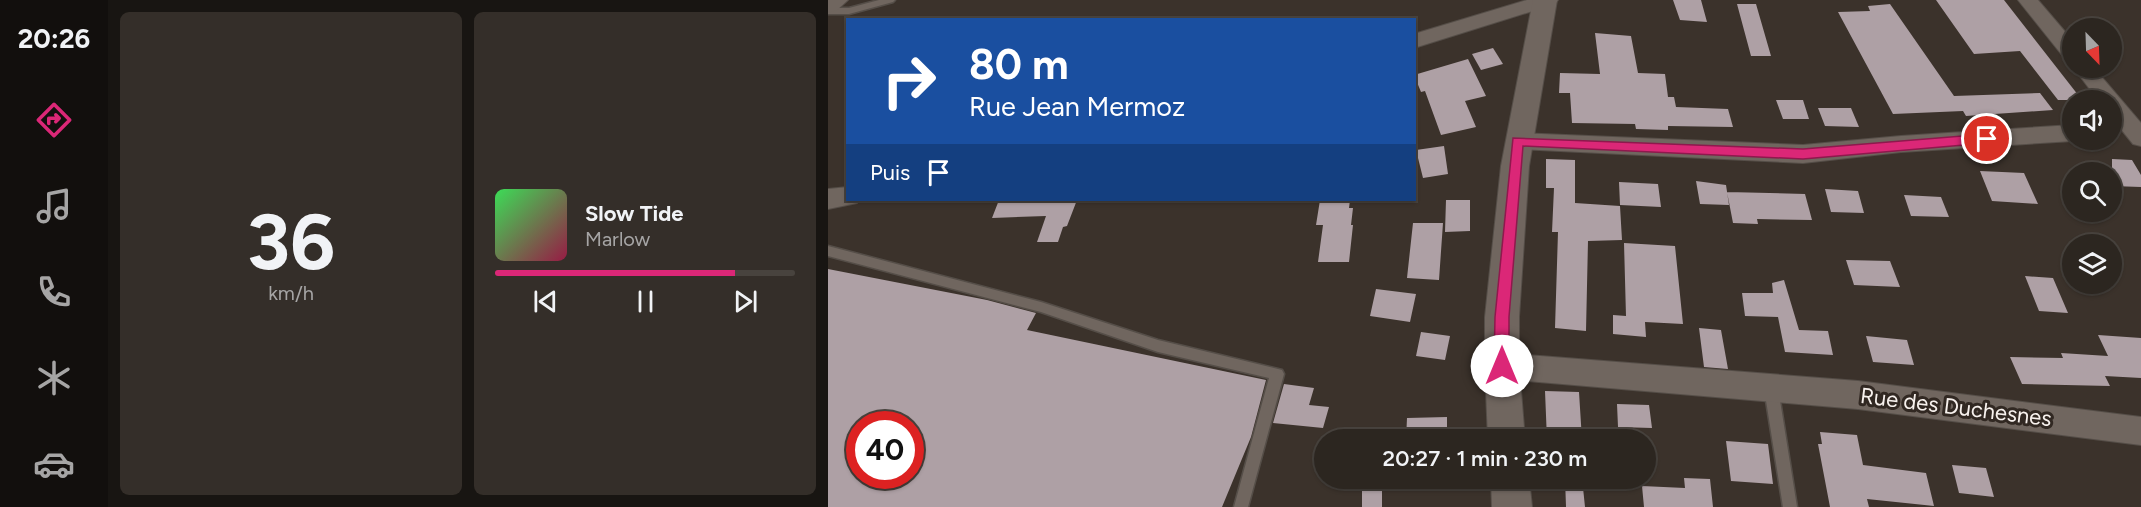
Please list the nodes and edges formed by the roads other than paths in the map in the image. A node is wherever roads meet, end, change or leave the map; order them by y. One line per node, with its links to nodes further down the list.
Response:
1 (836, 0): 5 (street)
2 (890, 0): 6 (lane)
3 (1546, 0): 7 (street); 12 (street)
4 (2028, 0): 8 (street)
5 (828, 5)
6 (828, 11)
7 (1416, 40)
8 (2062, 42)
9 (2091, 78): 10 (street)
10 (2101, 90)
11 (2062, 134): 12 (street)
12 (1518, 141): 16 (street)
13 (846, 196): 14 (street)
14 (828, 199)
15 (828, 251): 21 (lane)
16 (1502, 366): 17 (street, Rue des Duchesnes); 18 (street)
17 (1771, 388): 19 (street, Rue des Duchesnes); 23 (lane)
18 (1506, 429)
19 (2141, 431)
20 (1511, 489): 22 (street)
21 (1241, 507)
22 (1512, 507)
23 (1790, 507)

